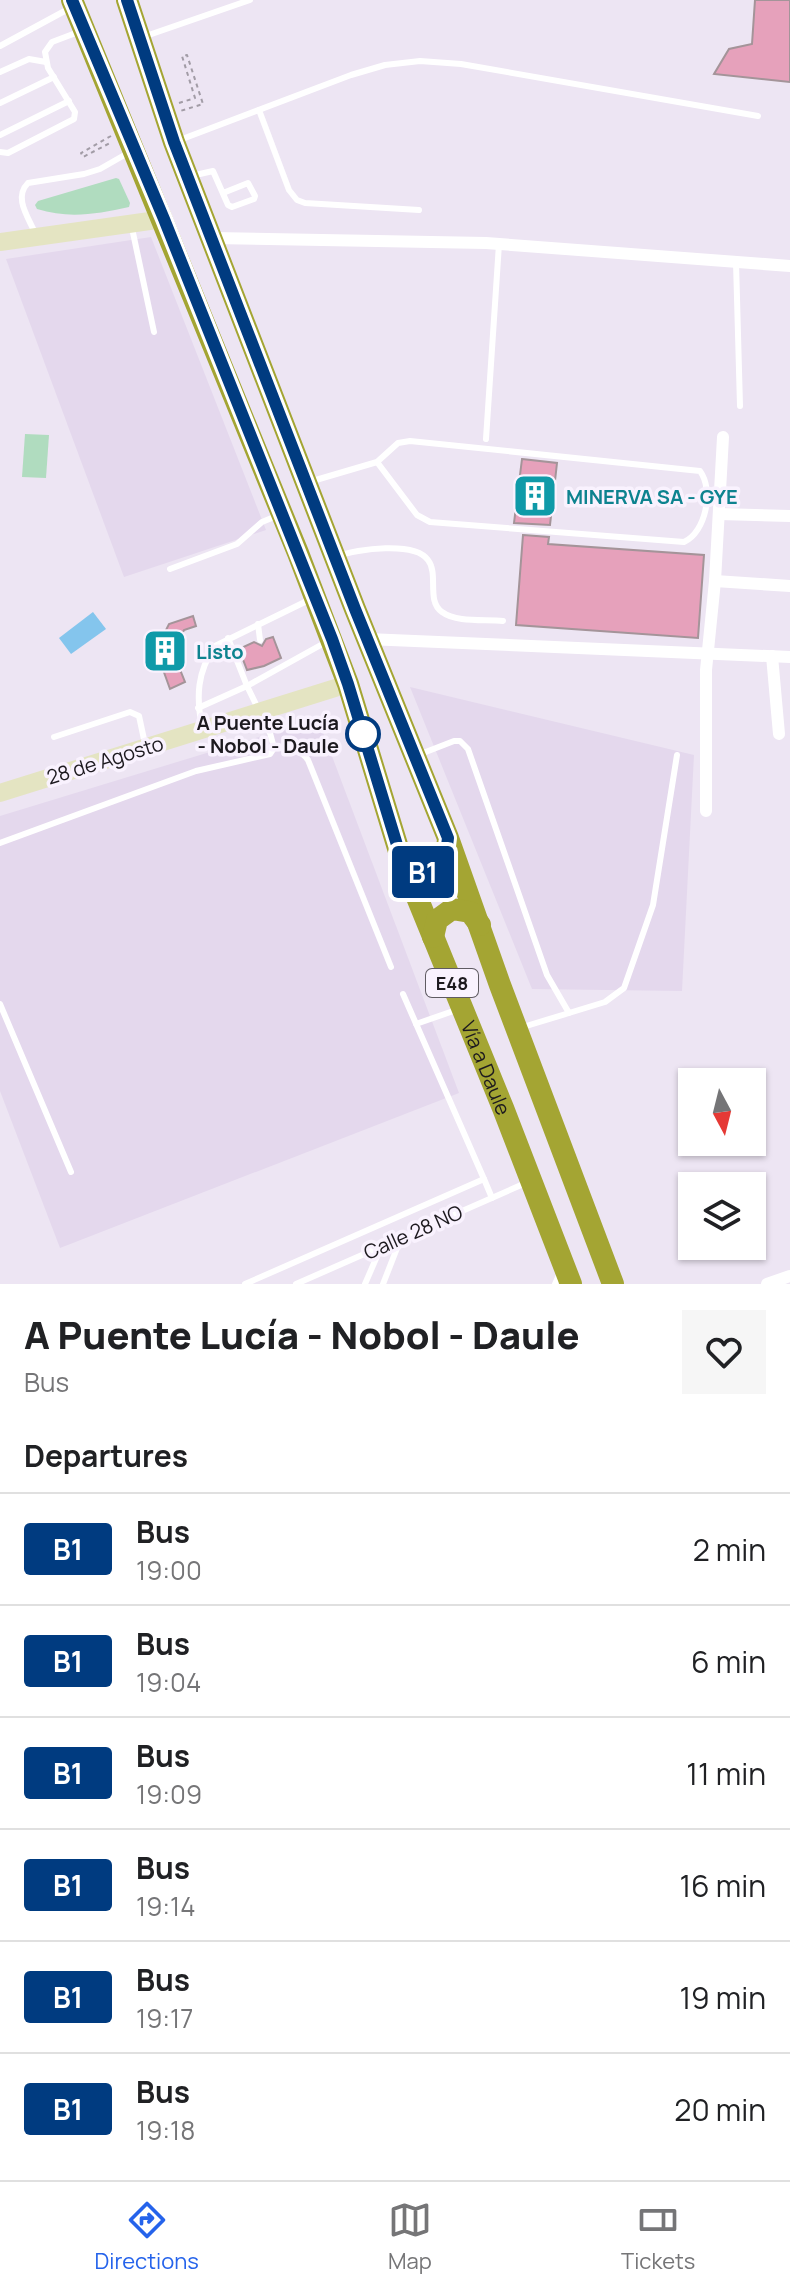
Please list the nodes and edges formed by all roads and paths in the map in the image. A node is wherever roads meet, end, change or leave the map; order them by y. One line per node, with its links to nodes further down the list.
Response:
1 (127, 0): 5 (highway, E48)
2 (250, 0): 5 (lane)
3 (73, 3): 4 (highway, Vía a Daule / E48); 6 (lane)
4 (85, 29): 7 (lane); 16 (highway, Vía a Daule / E48)
5 (139, 39): 18 (highway, E48)
6 (0, 46)
7 (46, 62): 8 (lane); 9 (lane)
8 (0, 72)
9 (54, 77): 11 (lane); 12 (lane)
10 (195, 98): 13 (path)
11 (69, 101): 17 (lane); 20 (lane)
12 (0, 103)
13 (203, 104)
14 (259, 110): 15 (lane); 18 (lane); 24 (lane)
15 (758, 116)
16 (125, 128): 19 (highway, Vía a Daule / E48); 21 (path)
17 (0, 135)
18 (174, 142): 22 (highway, E48)
19 (134, 150): 25 (highway, Vía a Daule / E48); 27 (lane)
20 (0, 152)
21 (83, 157)
22 (188, 177): 23 (lane); 28 (highway, E48)
23 (223, 193): 23 (lane)
24 (419, 210)
25 (164, 219): 26 (street); 39 (highway, Vía a Daule / E48)
26 (131, 224): 27 (street); 33 (lane)
27 (36, 237): 29 (street)
28 (213, 238): 30 (street); 38 (highway, E48)
29 (0, 242)
30 (499, 244): 31 (street); 36 (lane)
31 (736, 262): 32 (street); 34 (lane)
32 (790, 266)
33 (154, 332)
34 (740, 406)
35 (723, 437): 40 (street)
36 (486, 439)
37 (377, 462): 37 (lane); 38 (lane)
38 (307, 483): 42 (highway, E48)
39 (282, 514): 43 (lane); 46 (highway, Vía a Daule / E48)
40 (719, 514): 41 (street); 44 (street)
41 (790, 516)
42 (335, 557): 47 (lane); 51 (highway, E48)
43 (170, 569)
44 (715, 581): 45 (street); 53 (street)
45 (790, 586)
46 (314, 597): 48 (lane); 50 (highway, Vía a Daule / E48)
47 (503, 621)
48 (258, 624): 49 (lane); 52 (lane)
49 (228, 638): 59 (lane); 60 (lane)
50 (332, 639): 57 (lane); 58 (highway, Vía a Daule / E48)
51 (367, 639): 53 (street); 68 (highway, E48)
52 (260, 640)
53 (709, 652): 54 (street); 70 (street)
54 (772, 656): 55 (street); 63 (street)
55 (790, 657)
56 (269, 664): 57 (lane)
57 (273, 671): 59 (lane)
58 (348, 684): 61 (street, 28 de Agosto); 73 (highway, Vía a Daule / E48)
59 (247, 686): 60 (lane); 61 (lane)
60 (198, 708): 62 (lane)
61 (260, 713): 62 (street, 28 de Agosto); 66 (lane)
62 (203, 730): 65 (street, 28 de Agosto)
63 (779, 734)
64 (54, 737): 65 (lane)
65 (146, 748): 69 (street, 28 de Agosto)
66 (274, 748): 72 (lane); 76 (lane)
67 (677, 755): 80 (lane)
68 (415, 757): 71 (highway, E48); 80 (lane)
69 (0, 793)
70 (706, 811)
71 (448, 838): 73 (highway); 74 (highway, E48)
72 (0, 843)
73 (401, 858): 75 (highway, Vía a Daule / E48)
74 (481, 926): 75 (highway); 82 (highway, E48)
75 (433, 937): 79 (highway, Vía a Daule / E48)
76 (391, 967)
77 (403, 994): 81 (lane)
78 (0, 1004): 83 (lane)
79 (462, 1008): 81 (lane); 85 (highway, Vía a Daule / E48)
80 (569, 1013): 82 (lane)
81 (416, 1024): 84 (lane)
82 (517, 1029): 95 (highway, E48)
83 (71, 1172)
84 (484, 1179): 86 (lane); 91 (lane)
85 (531, 1181): 86 (lane, Calle 28 NO); 90 (highway, Vía a Daule / E48)
86 (492, 1198): 87 (lane, Calle 28 NO)
87 (401, 1238): 88 (lane, Calle 28 NO); 94 (lane)
88 (381, 1247): 92 (lane, Calle 28 NO); 93 (lane)
89 (790, 1276): 96 (street)
90 (563, 1278)
91 (245, 1284)
92 (297, 1284)
93 (365, 1284)
94 (383, 1284)
95 (613, 1284)
96 (767, 1284)

